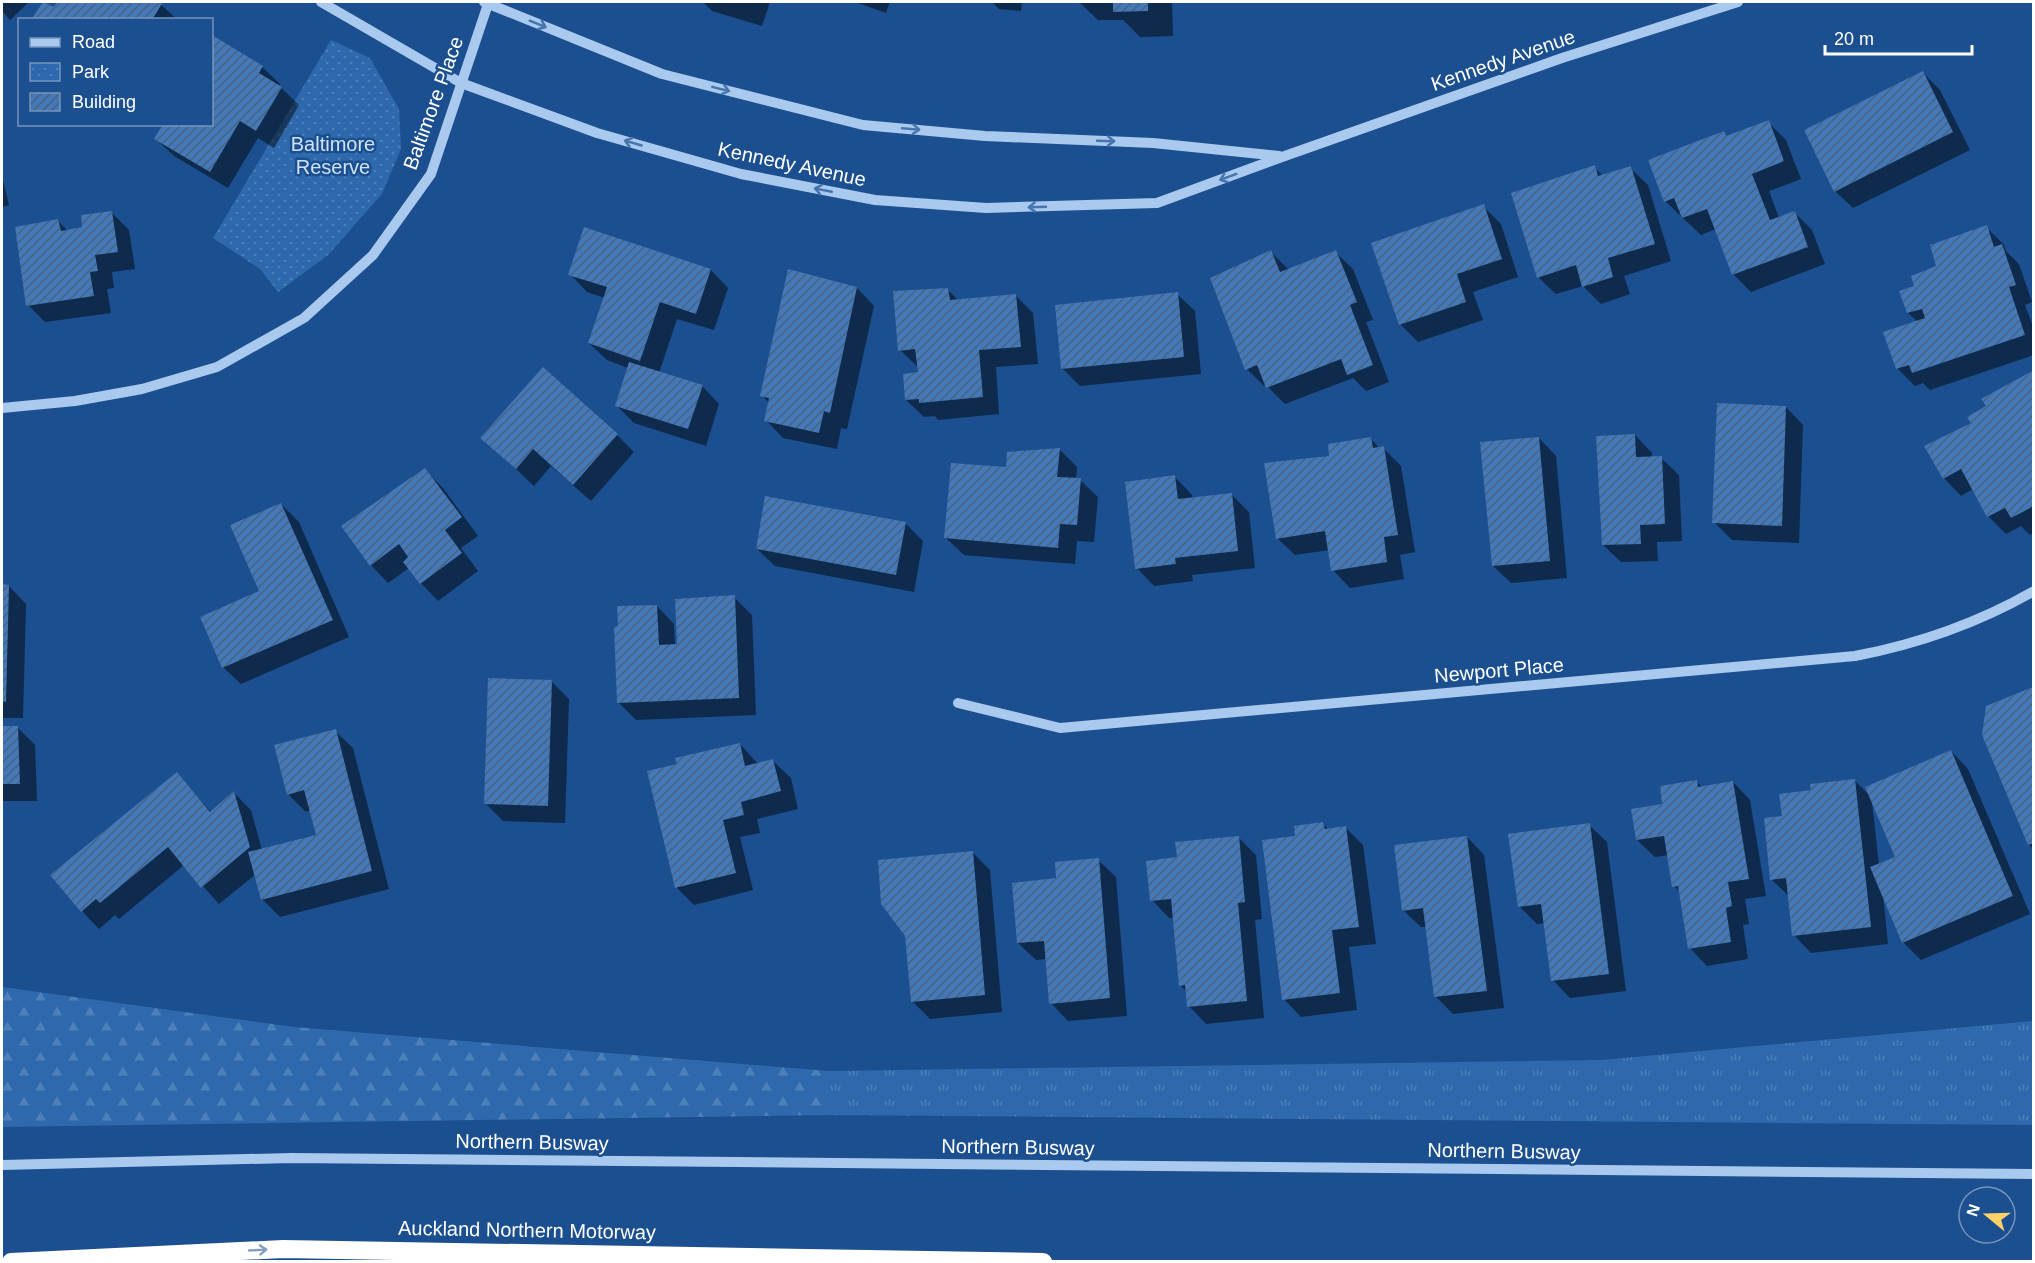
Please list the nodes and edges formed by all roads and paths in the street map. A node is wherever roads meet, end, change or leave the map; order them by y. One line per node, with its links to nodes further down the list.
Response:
1 (321, 2): 4 (street, Kennedy Avenue)
2 (1738, 2): 5 (street, Kennedy Avenue)
3 (486, 3): 4 (street, Baltimore Place); 5 (street, Kennedy Avenue, one-way to 5)
4 (461, 83): 5 (street, Kennedy Avenue, one-way to 4); 6 (street, Baltimore Place)
5 (1282, 156)
6 (2, 408)
7 (2034, 591): 8 (street, Newport Place)
8 (958, 704)
9 (2, 1165): 10 (street, Northern Busway)
10 (2034, 1174)
11 (10, 1262): 12 (highway, Auckland Northern Motorway, one-way to 12)
12 (1043, 1262)

